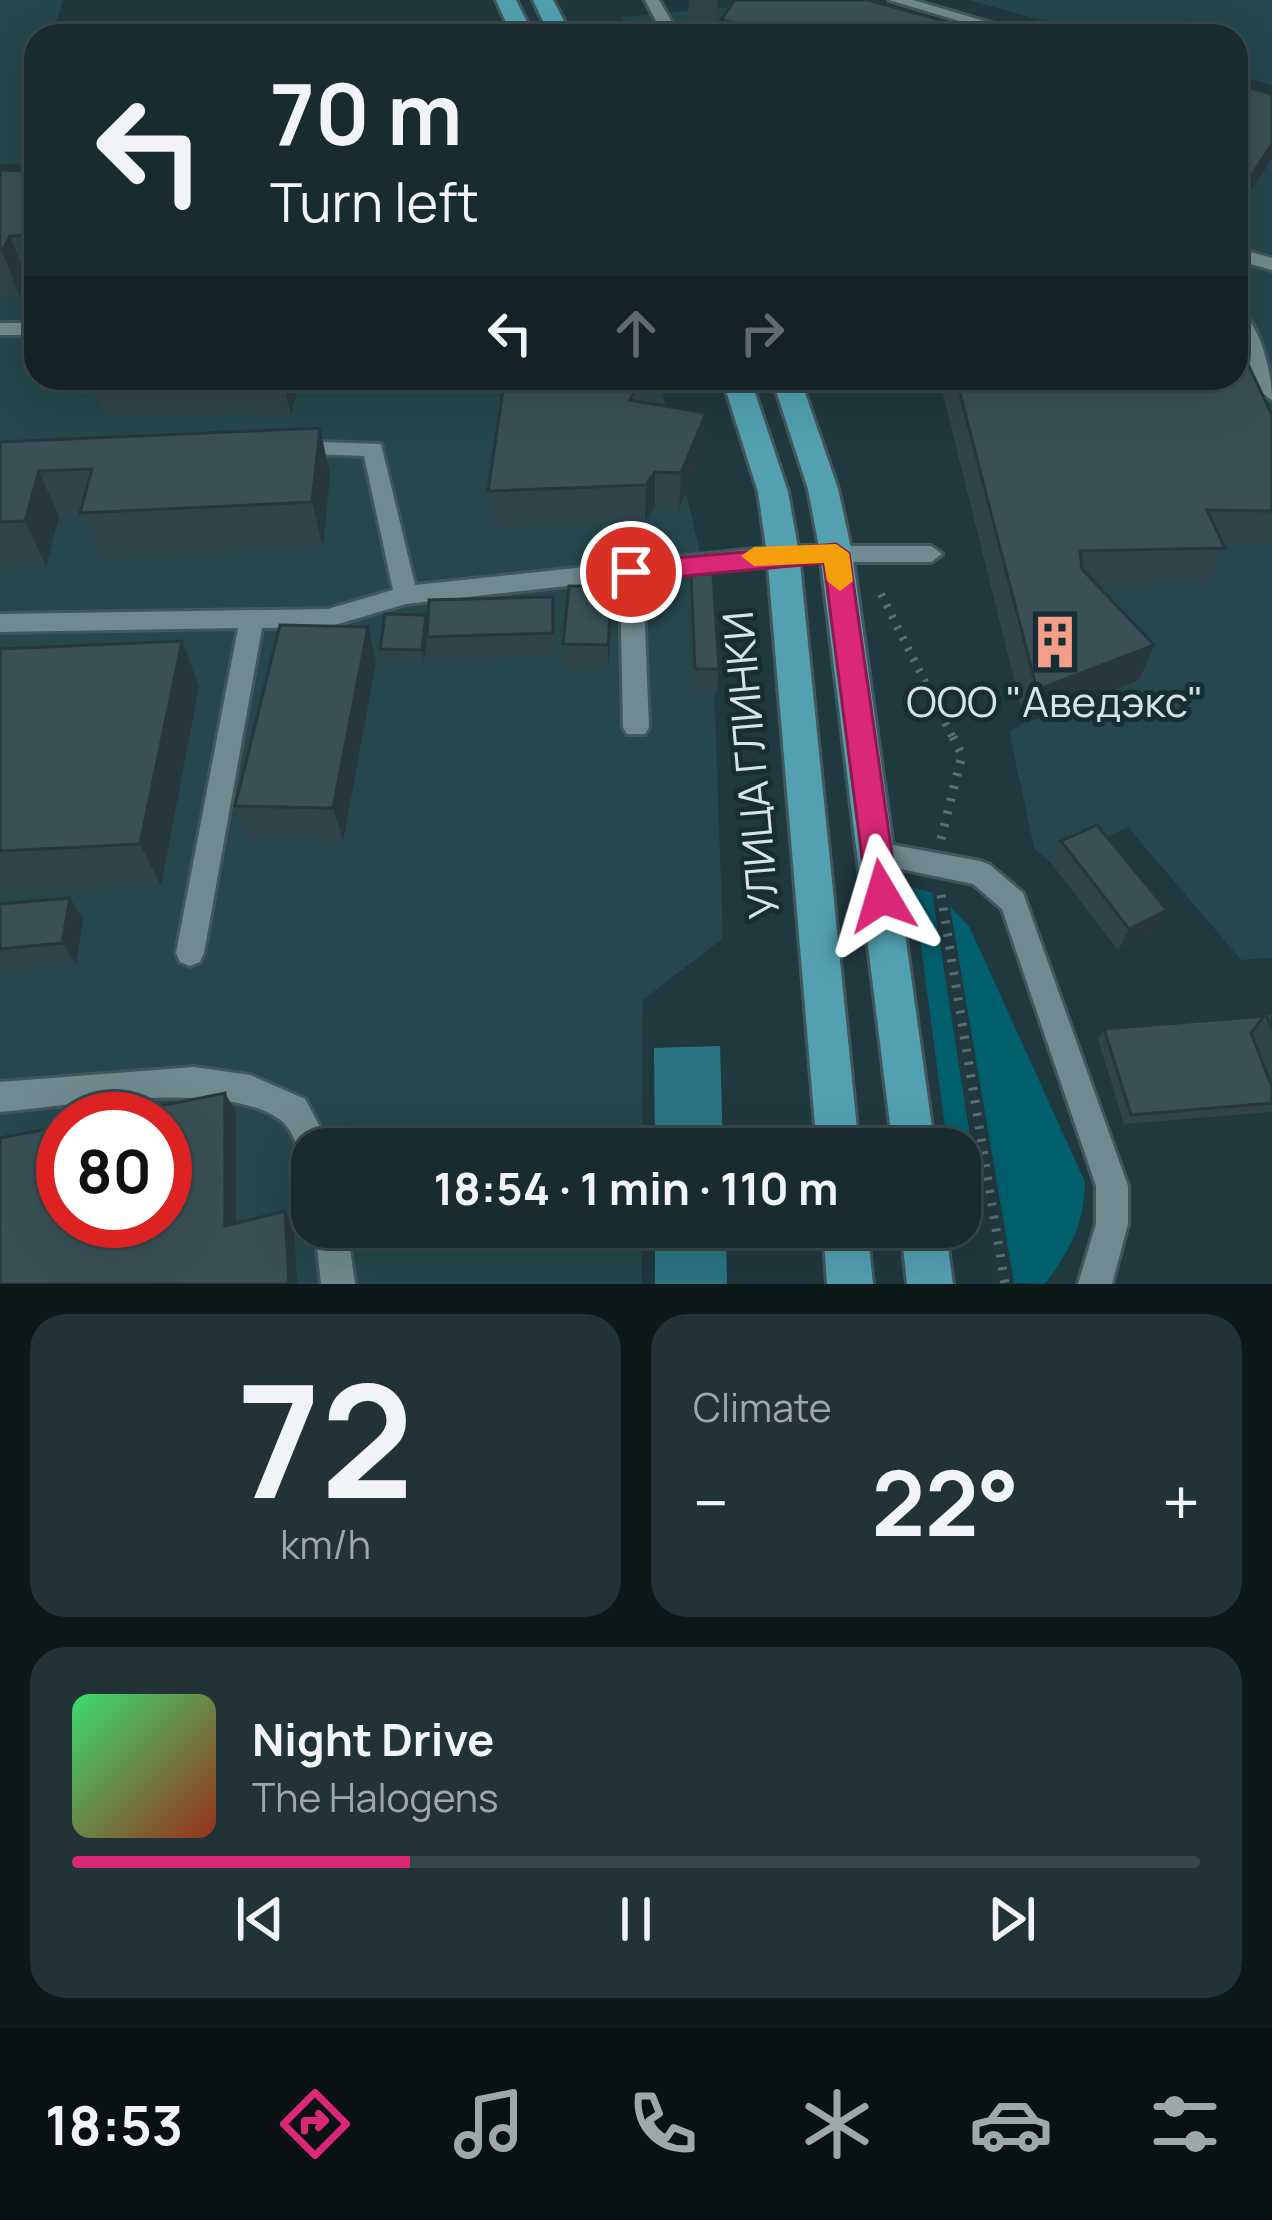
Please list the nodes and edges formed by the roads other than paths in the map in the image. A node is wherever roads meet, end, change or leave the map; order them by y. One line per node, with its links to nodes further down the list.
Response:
1 (543, 0): 2 (lane)
2 (554, 0)
3 (896, 0): 4 (lane)
4 (983, 24)
5 (1248, 340): 8 (lane)
6 (740, 390): 11 (highway, УЛИЦА ГЛИНКИ)
7 (790, 390): 10 (highway)
8 (1272, 393)
9 (257, 447): 14 (lane)
10 (836, 553): 11 (lane); 12 (lane); 18 (highway)
11 (783, 554): 13 (lane); 22 (highway, УЛИЦА ГЛИНКИ)
12 (931, 554)
13 (631, 572): 14 (lane); 17 (lane)
14 (406, 595): 15 (lane)
15 (251, 621): 16 (lane); 19 (lane)
16 (0, 623)
17 (637, 727)
18 (877, 854): 23 (highway); 30 (lane)
19 (190, 953)
20 (0, 1097): 21 (lane)
21 (304, 1128)
22 (836, 1128)
23 (911, 1128)
24 (334, 1248): 27 (lane)
25 (847, 1248): 28 (highway)
26 (926, 1248): 29 (highway)
27 (338, 1284)
28 (850, 1284)
29 (930, 1284)
30 (1095, 1284)

